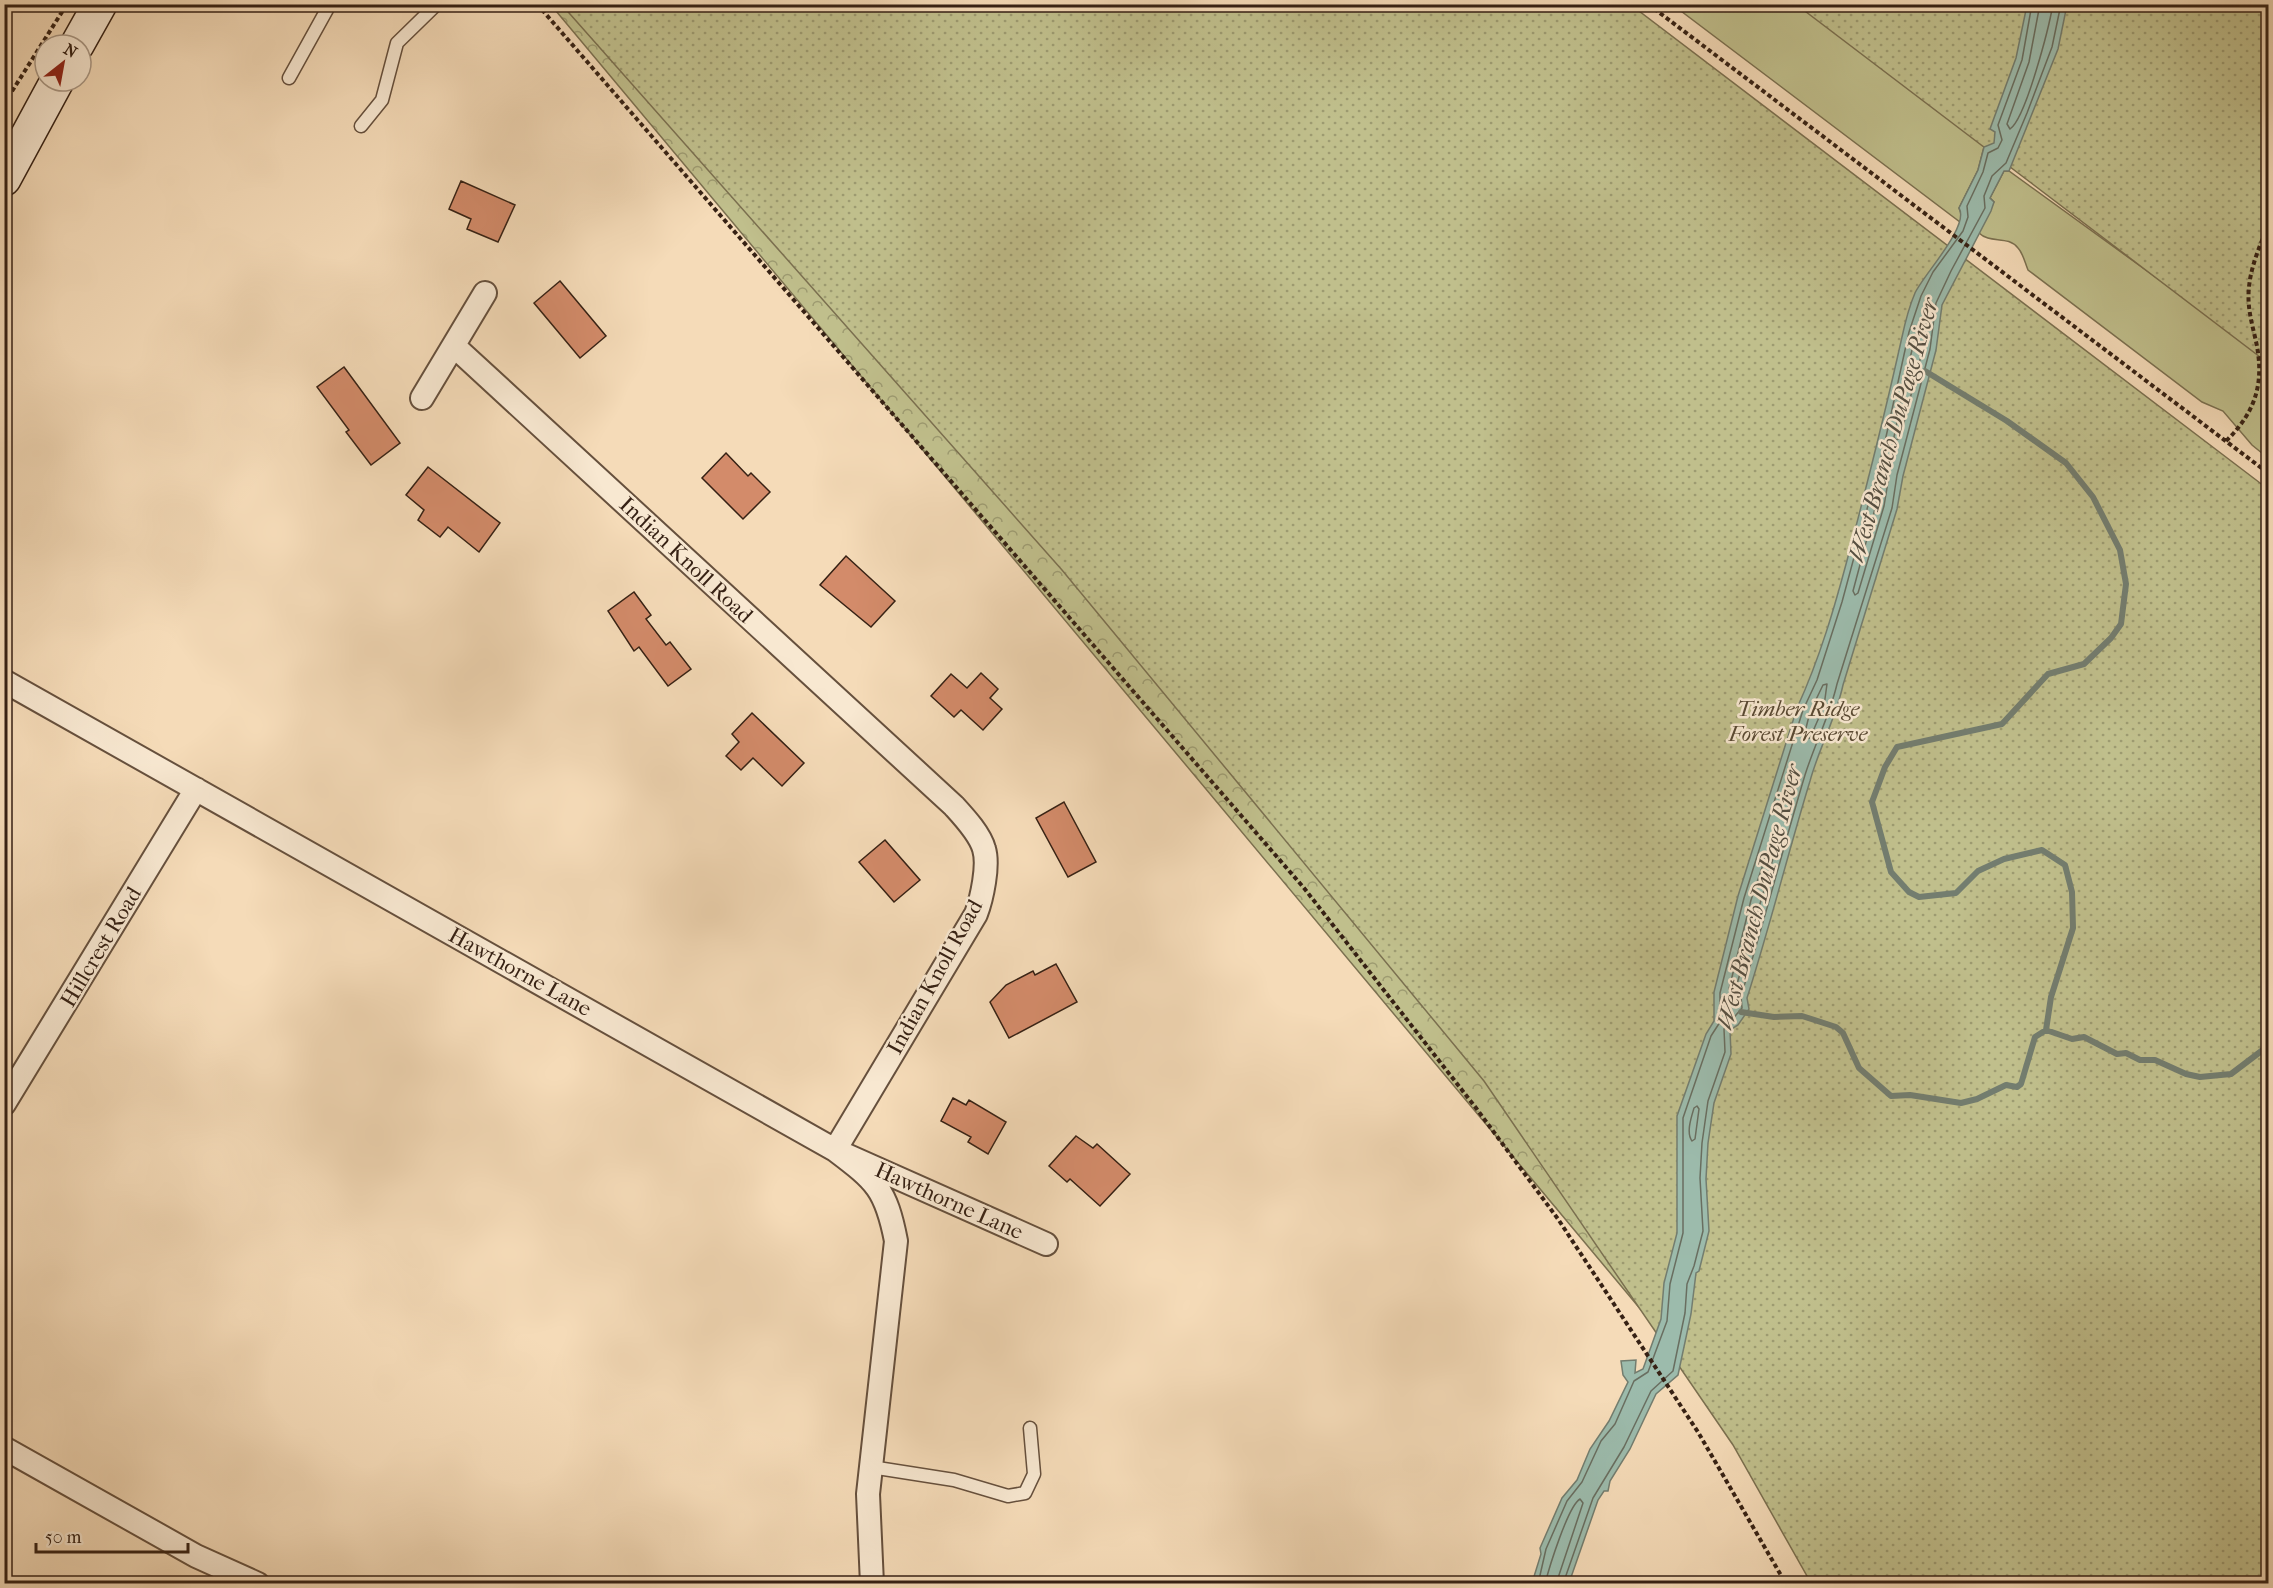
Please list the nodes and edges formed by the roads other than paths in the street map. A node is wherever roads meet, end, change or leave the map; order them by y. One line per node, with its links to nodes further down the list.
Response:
1 (100, 4): 4 (street)
2 (330, 4): 5 (lane)
3 (437, 4): 7 (lane)
4 (84, 33)
5 (289, 78)
6 (50, 93): 8 (street)
7 (361, 126)
8 (7, 168)
9 (485, 293): 10 (street)
10 (454, 346): 11 (street); 15 (street, Indian Knoll Road)
11 (423, 398)
12 (4, 681): 13 (street, Hawthorne Lane)
13 (196, 789): 14 (street, Hillcrest Road); 15 (street, Hawthorne Lane)
14 (4, 1104)
15 (835, 1150): 16 (street, Hawthorne Lane); 19 (street)
16 (1046, 1244)
17 (1030, 1428): 19 (lane)
18 (4, 1448): 20 (street)
19 (871, 1467): 21 (street)
20 (258, 1584)
21 (872, 1584)

